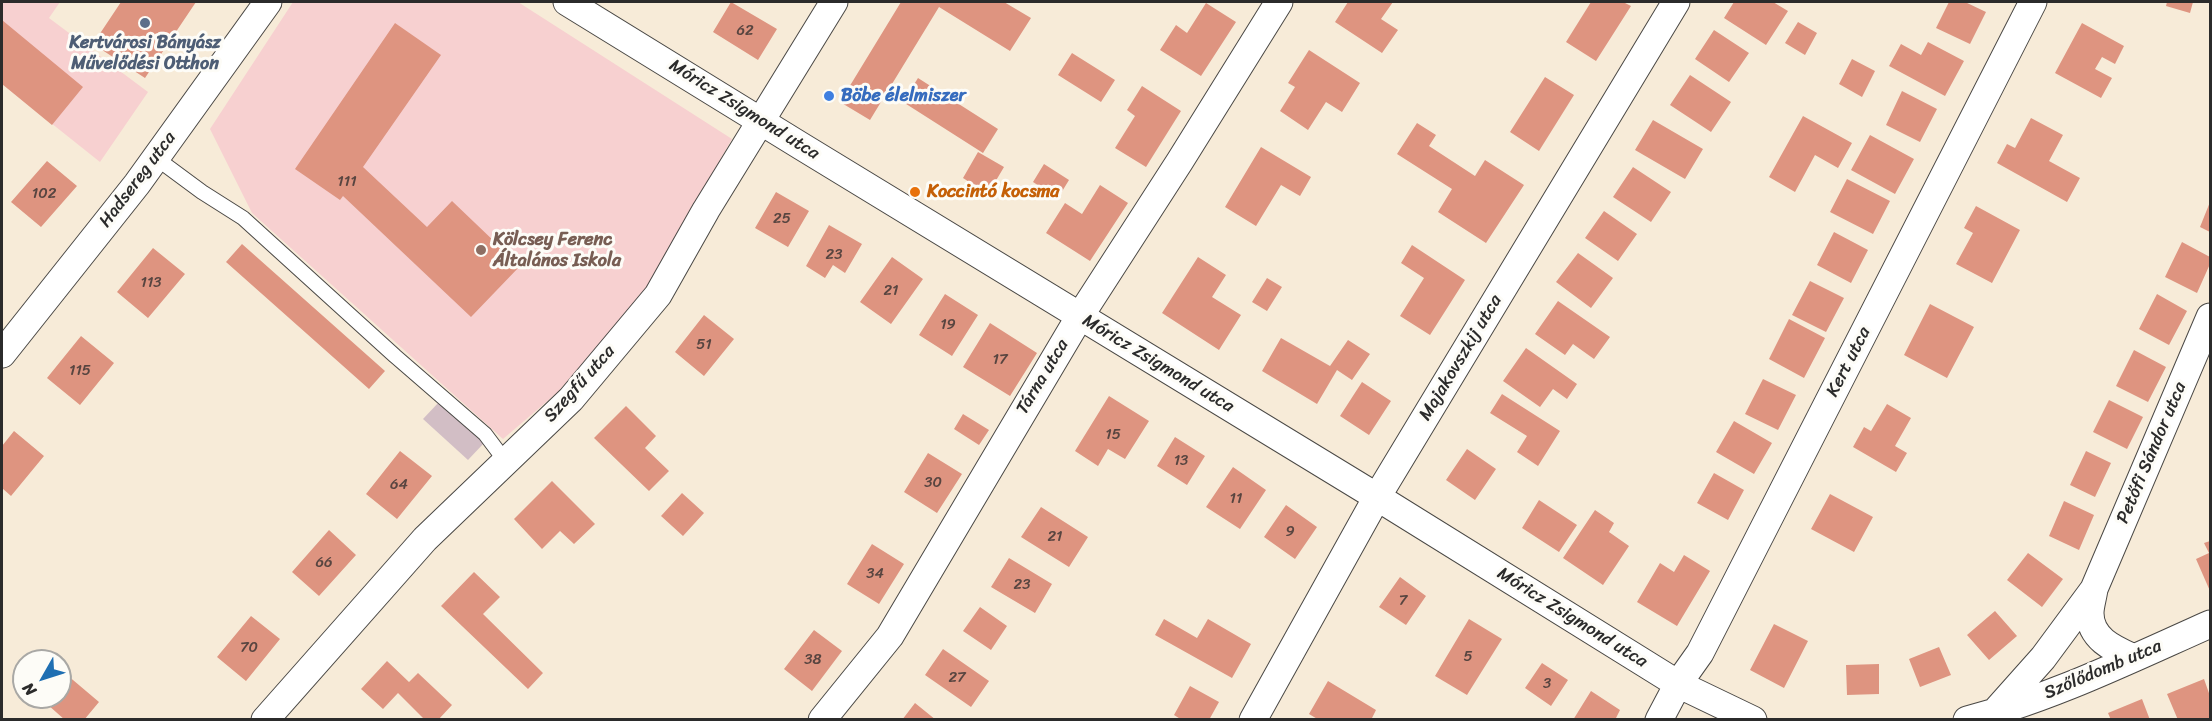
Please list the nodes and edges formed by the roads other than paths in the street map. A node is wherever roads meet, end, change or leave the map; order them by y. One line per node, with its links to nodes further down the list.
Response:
1 (268, 2): 8 (street, Hadsereg utca)
2 (567, 2): 7 (street, Móricz Zsigmond utca)
3 (834, 2): 7 (street, Szegfű utca)
4 (1279, 2): 9 (street, Tárna utca)
5 (1676, 2): 13 (street, Majakovszkij utca)
6 (2033, 2): 17 (street, Kert utca)
7 (762, 122): 9 (street, Móricz Zsigmond utca); 12 (street, Szegfű utca)
8 (156, 158): 11 (street, Hadsereg utca); 12 (lane)
9 (1080, 315): 13 (street, Móricz Zsigmond utca); 20 (street, Tárna utca)
10 (2211, 317): 14 (street, Petőfi Sándor utca)
11 (2, 354)
12 (506, 462): 19 (street, Szegfű utca)
13 (1377, 497): 17 (street, Móricz Zsigmond utca); 21 (street, Majakovszkij utca)
14 (2094, 589): 16 (street, Petőfi Sándor utca); 18 (street, Petőfi Sándor utca)
15 (2211, 624): 16 (street, Szőlődomb utca)
16 (2134, 658): 18 (street, Szőlődomb utca)
17 (1678, 684): 22 (street, Kert utca); 23 (street, Móricz Zsigmond utca)
18 (1994, 713): 24 (street)
19 (265, 720)
20 (822, 720)
21 (1253, 720)
22 (1659, 720)
23 (1753, 720)
24 (1967, 720)

